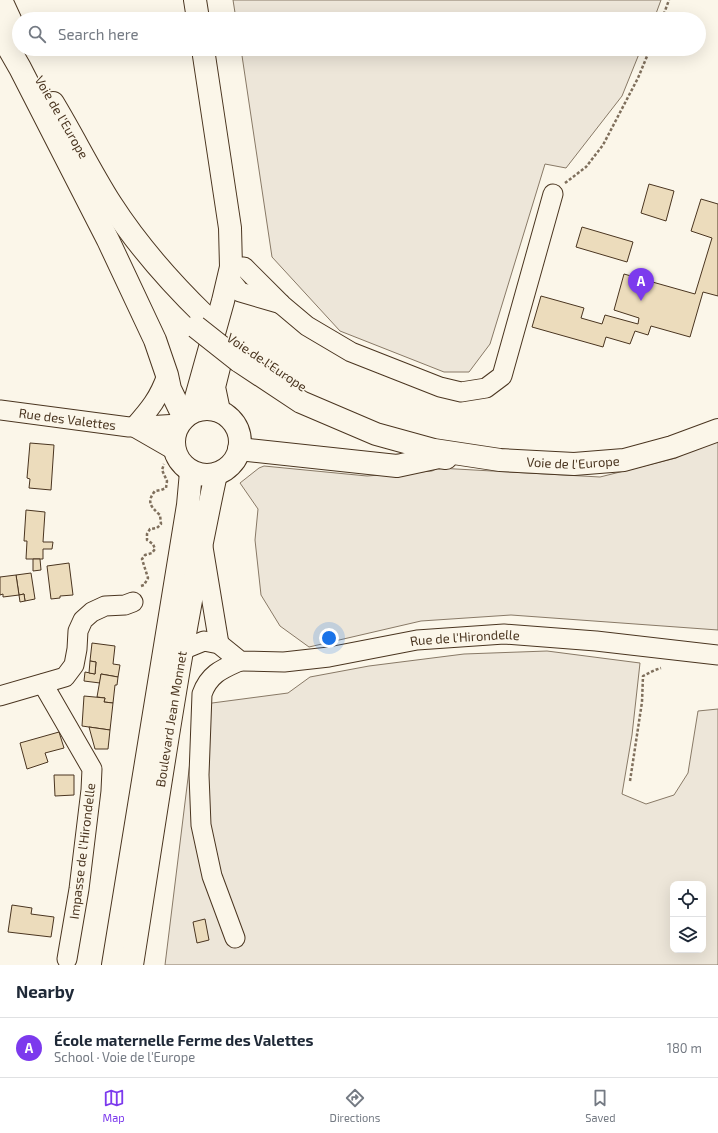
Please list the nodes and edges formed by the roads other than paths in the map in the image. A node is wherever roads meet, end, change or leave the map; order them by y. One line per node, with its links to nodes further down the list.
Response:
1 (1, 0): 7 (main road)
2 (195, 0): 5 (main road)
3 (210, 0): 6 (main road)
4 (0, 9): 8 (main road, Voie de l'Europe)
5 (197, 12)
6 (212, 12)
7 (12, 27)
8 (12, 32)
9 (0, 33): 10 (main road)
10 (12, 43)
11 (24, 56): 19 (main road)
12 (25, 56): 18 (main road, Voie de l'Europe, bridge)
13 (204, 56): 16 (main road)
14 (219, 56): 16 (main road)
15 (553, 194): 17 (street)
16 (236, 276): 17 (street); 17 (street); 21 (main road); 22 (main road)
17 (282, 304)
18 (241, 355): 23 (main road, Voie de l'Europe); 28 (main road, Voie de l'Europe)
19 (167, 375): 22 (main road); 24 (street, Rue des Valettes)
20 (0, 410): 24 (street, Rue des Valettes)
21 (219, 411): 22 (main road); 26 (main road)
22 (185, 418): 24 (street, Rue des Valettes); 27 (main road)
23 (718, 418)
24 (134, 427): 27 (street, Rue des Valettes)
25 (718, 430): 28 (main road, Voie de l'Europe)
26 (239, 449): 28 (main road); 30 (main road)
27 (170, 456): 29 (main road)
28 (500, 460)
29 (191, 472): 30 (main road); 41 (main road)
30 (216, 474): 31 (main road, Boulevard Jean Monnet)
31 (202, 539): 33 (street); 34 (main road, Boulevard Jean Monnet)
32 (133, 602): 37 (street)
33 (219, 644): 34 (street); 36 (street)
34 (182, 650): 42 (main road, Boulevard Jean Monnet)
35 (718, 655): 36 (street, Rue de l'Hirondelle)
36 (240, 661): 39 (street)
37 (43, 684): 38 (street); 40 (street, Impasse de l'Hirondelle)
38 (0, 696)
39 (235, 938)
40 (68, 959)
41 (113, 965)
42 (132, 965)

